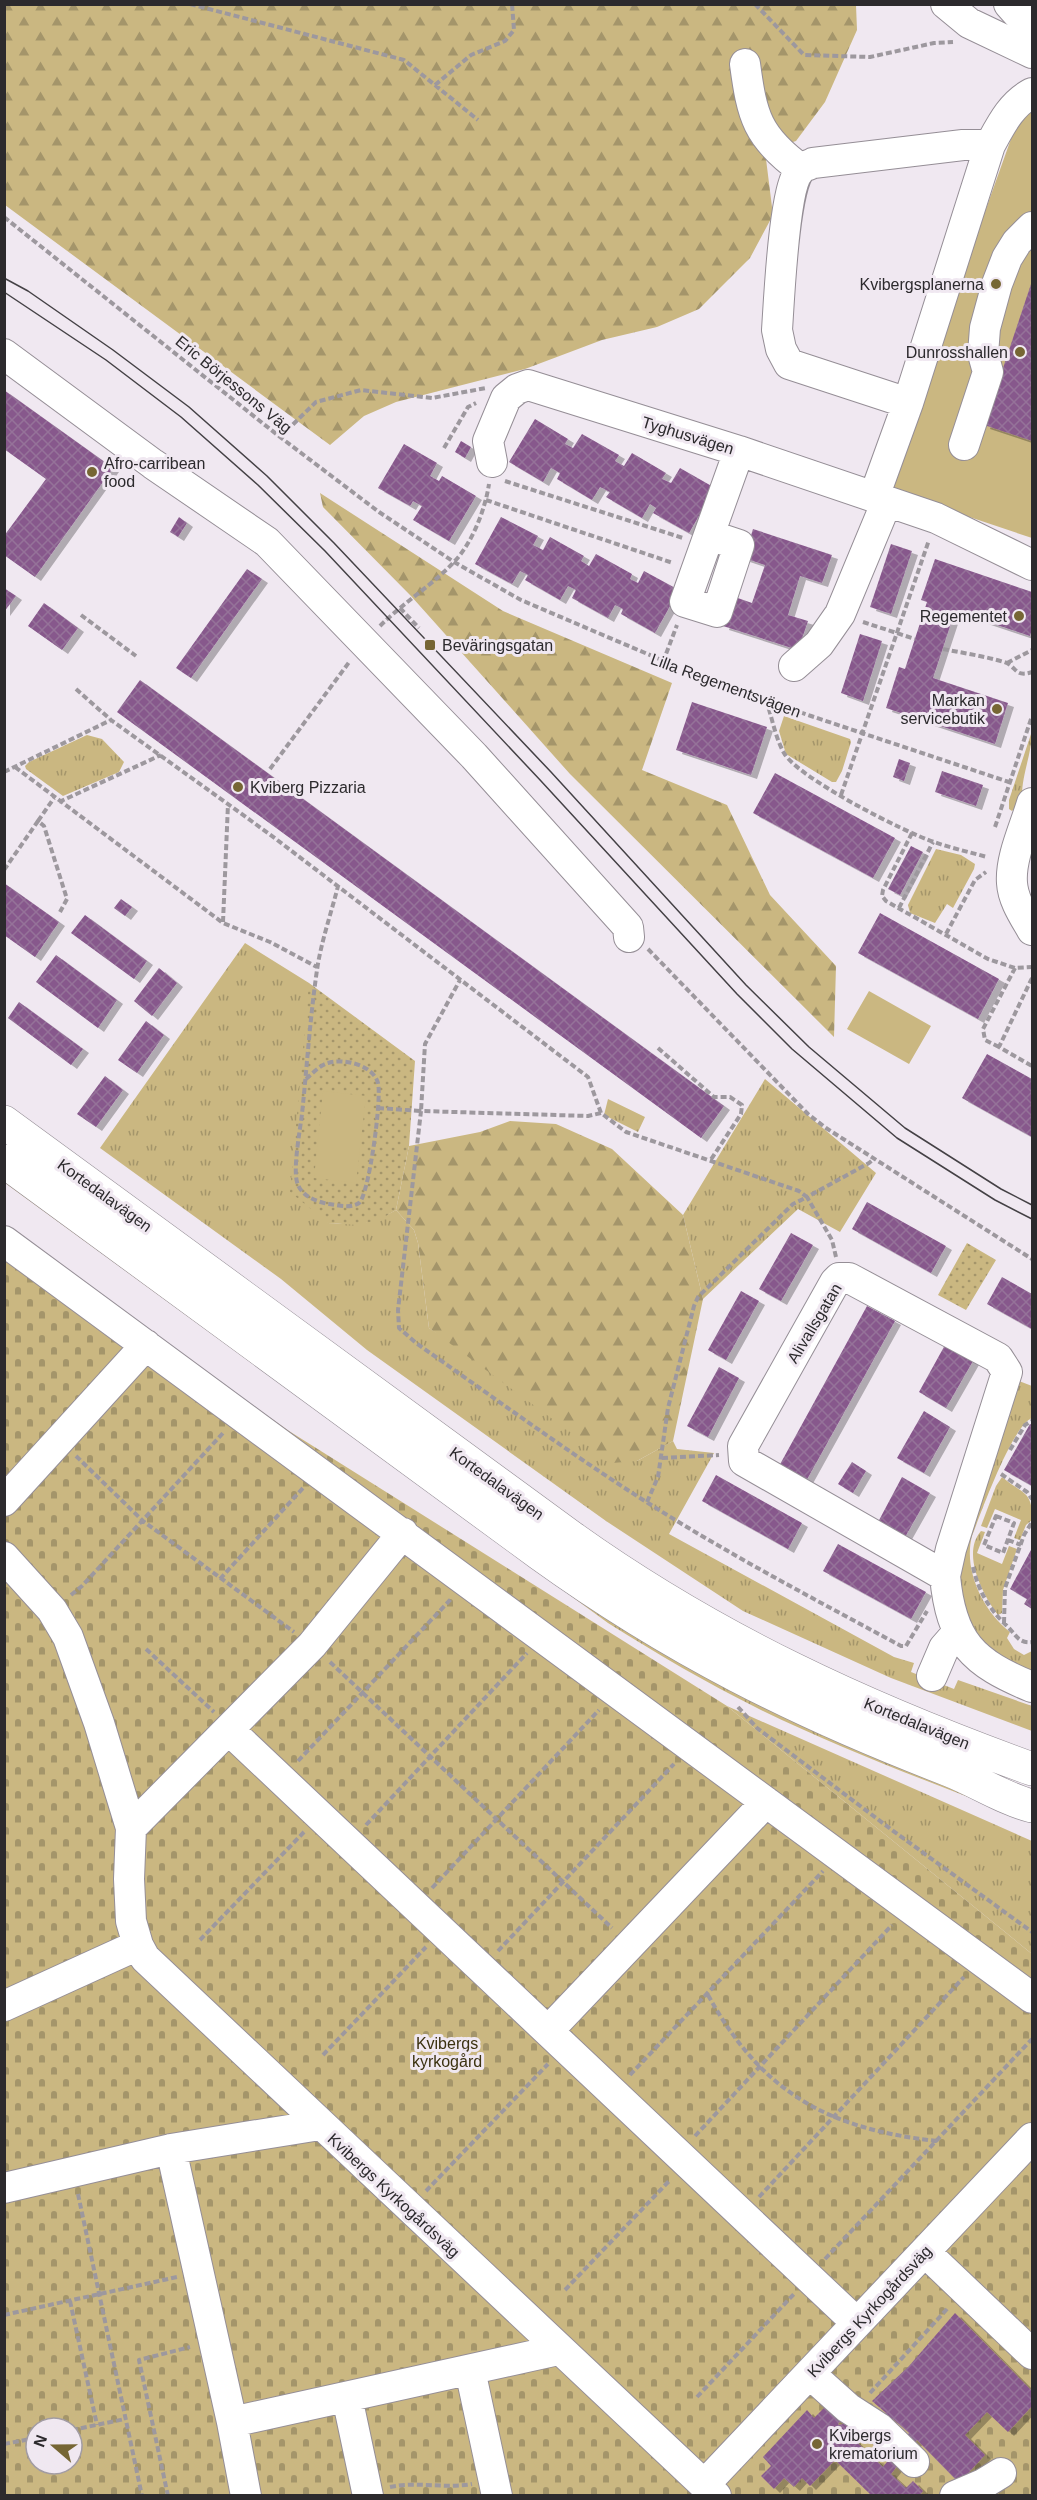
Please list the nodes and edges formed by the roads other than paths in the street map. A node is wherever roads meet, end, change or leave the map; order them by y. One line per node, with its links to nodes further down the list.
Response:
1 (946, 4): 4 (street)
2 (1009, 4): 3 (street)
3 (1032, 39)
4 (1032, 53)
5 (745, 64): 8 (street)
6 (1026, 97): 7 (street)
7 (990, 145): 8 (street); 11 (street)
8 (801, 169): 11 (street)
9 (1032, 227): 12 (street)
10 (4, 354): 21 (street)
11 (905, 413): 15 (street)
12 (964, 445)
13 (739, 451): 14 (street, Tyghusvägen); 15 (street, Tyghusvägen); 16 (street)
14 (491, 469)
15 (881, 499): 17 (street, Tyghusvägen); 18 (street)
16 (704, 550)
17 (1032, 565)
18 (794, 666)
19 (1032, 802): 20 (street)
20 (1032, 930)
21 (629, 937)
22 (4, 1122): 36 (main road, Kortedalavägen)
23 (4, 1161): 38 (main road, Kortedalavägen)
24 (4, 1241): 25 (street)
25 (146, 1345): 26 (street); 27 (street)
26 (4, 1501)
27 (403, 1533): 35 (street); 37 (street)
28 (4, 1557): 31 (street)
29 (945, 1576): 29 (street, Alivallsgatan); 32 (street, Alivallsgatan)
30 (4, 1580): 31 (street)
31 (51, 1610): 39 (street)
32 (958, 1632): 33 (street); 34 (street, Alivallsgatan)
33 (932, 1676)
34 (1032, 1687)
35 (229, 1730): 39 (street); 43 (street)
36 (1032, 1769)
37 (766, 1802): 41 (street); 43 (street)
38 (1032, 1806)
39 (131, 1828): 40 (street)
40 (138, 1945): 42 (street); 44 (street)
41 (1032, 1998)
42 (4, 2006)
43 (556, 2039): 49 (street)
44 (320, 2124): 46 (street, Kvibergs Kyrkogårdsväg); 50 (street, Kvibergs Kyrkogårdsväg)
45 (1030, 2146): 48 (street, Kvibergs Kyrkogårdsväg)
46 (171, 2149): 47 (street, Kvibergs Kyrkogårdsväg); 55 (street)
47 (4, 2188)
48 (925, 2252): 49 (street, Kvibergs Kyrkogårdsväg); 51 (street)
49 (857, 2323): 53 (street, Kvibergs Kyrkogårdsväg)
50 (558, 2350): 52 (street); 59 (street, Kvibergs Kyrkogårdsväg)
51 (1032, 2354)
52 (470, 2370): 54 (street); 58 (street)
53 (810, 2374): 56 (street); 59 (street, Kvibergs Kyrkogårdsväg)
54 (347, 2397): 55 (street); 60 (street)
55 (232, 2422): 61 (street)
56 (914, 2462)
57 (1000, 2473): 62 (street)
58 (495, 2487)
59 (710, 2490)
60 (375, 2492)
61 (246, 2496)
62 (955, 2496)

